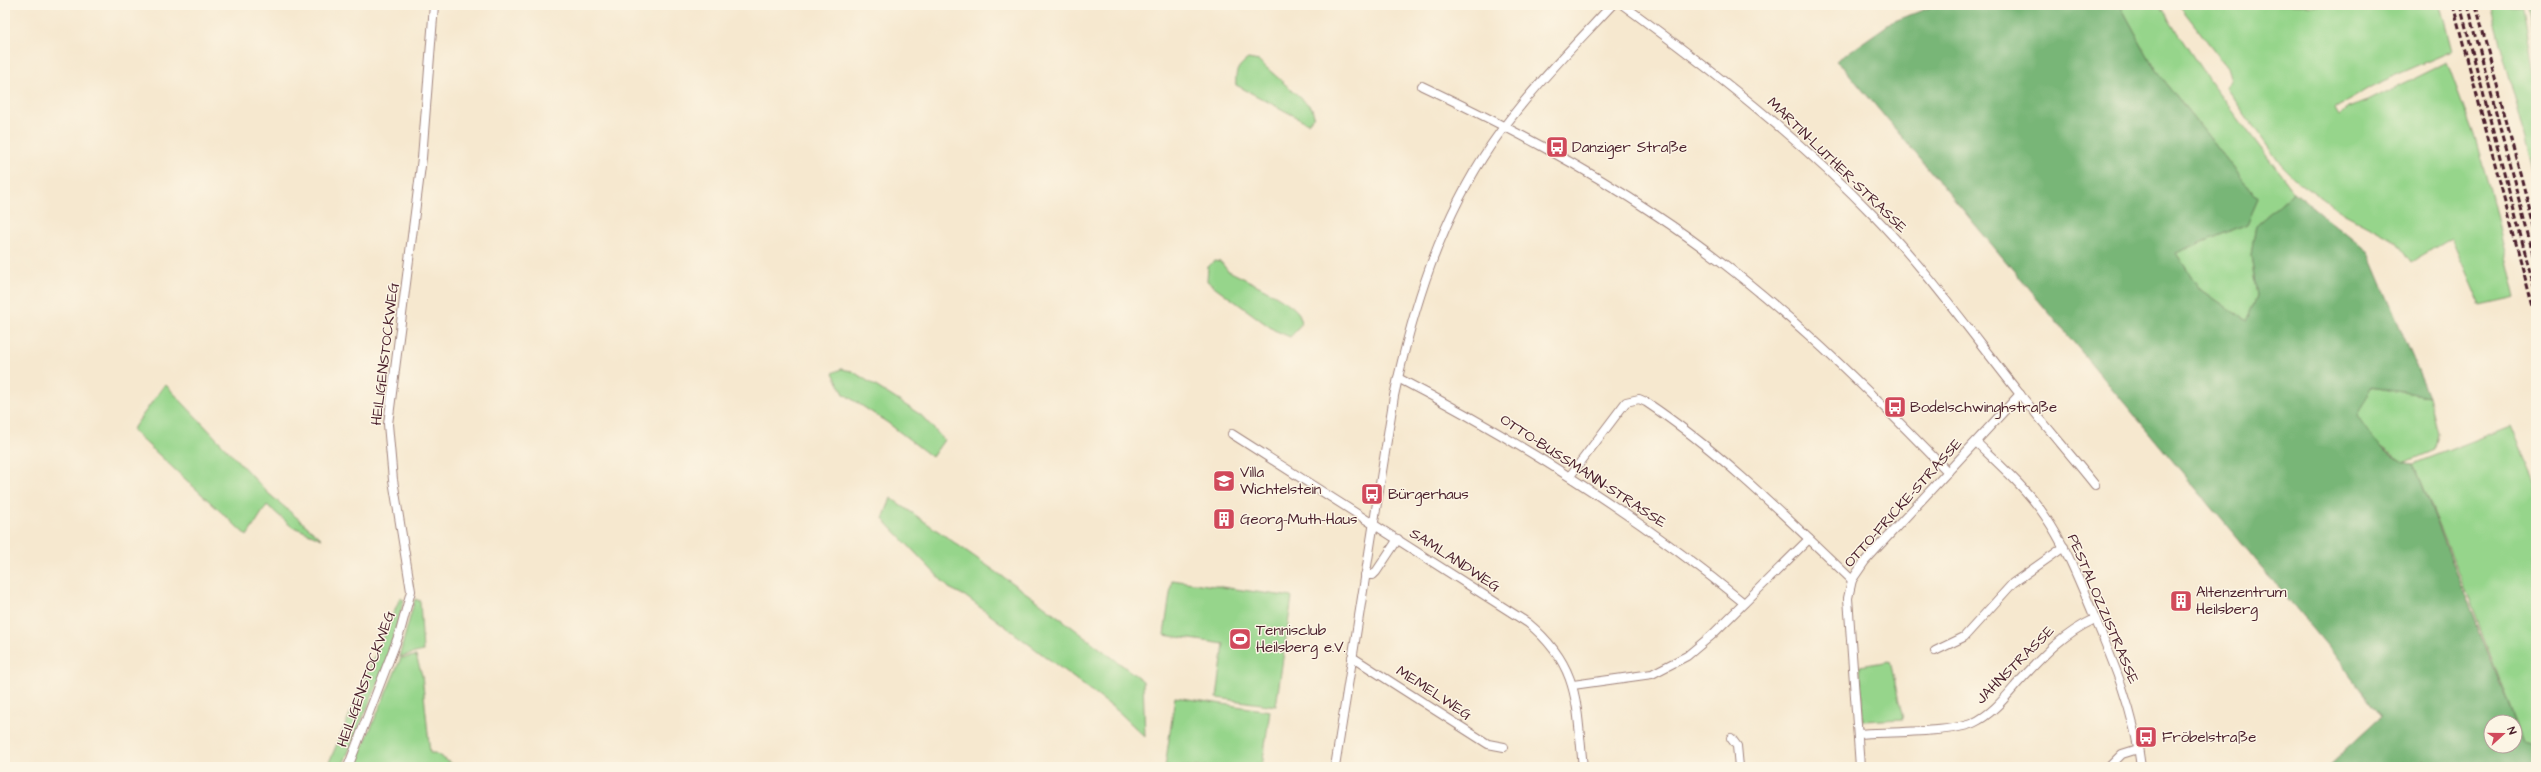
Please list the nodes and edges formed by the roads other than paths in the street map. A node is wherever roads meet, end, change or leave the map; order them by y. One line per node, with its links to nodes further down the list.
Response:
1 (434, 5): 28 (street, HEILIGENSTOCKWEG)
2 (1612, 5): 5 (street)
3 (1623, 5): 7 (street, MARTIN-LUTHER-STRASSE)
4 (1422, 86): 5 (street)
5 (1505, 126): 6 (street); 10 (street)
6 (1398, 378): 11 (street, OTTO-BUSSMANN-STRASSE); 13 (street)
7 (2020, 394): 9 (street, OTTO-FRICKE-STRASSE); 12 (street, MARTIN-LUTHER-STRASSE)
8 (1232, 434): 13 (street, SAMLANDWEG)
9 (1977, 443): 10 (street, OTTO-FRICKE-STRASSE); 16 (street, PESTALOZZISTRASSE)
10 (1948, 472): 18 (street, OTTO-FRICKE-STRASSE)
11 (1570, 476): 15 (street); 19 (street, OTTO-BUSSMANN-STRASSE)
12 (2095, 485)
13 (1373, 524): 14 (street, SAMLANDWEG); 17 (street)
14 (1398, 539): 17 (street); 23 (street, SAMLANDWEG)
15 (1809, 539): 18 (street); 19 (street)
16 (2064, 547): 20 (street, PESTALOZZISTRASSE); 21 (street)
17 (1365, 575): 22 (street)
18 (1852, 580): 24 (street, OTTO-FRICKE-STRASSE)
19 (1744, 603): 23 (street)
20 (2095, 619): 24 (street, JAHNSTRASSE); 27 (street, PESTALOZZISTRASSE)
21 (1935, 652)
22 (1352, 657): 26 (street, MEMELWEG); 29 (street)
23 (1573, 685): 30 (street, SAMLANDWEG)
24 (1858, 734): 32 (street, OTTO-FRICKE-STRASSE)
25 (1731, 738): 31 (street)
26 (1504, 747)
27 (2138, 749): 33 (street); 34 (street, PESTALOZZISTRASSE)
28 (348, 767)
29 (1334, 767)
30 (1583, 767)
31 (1739, 767)
32 (1860, 767)
33 (2108, 767)
34 (2140, 767)

